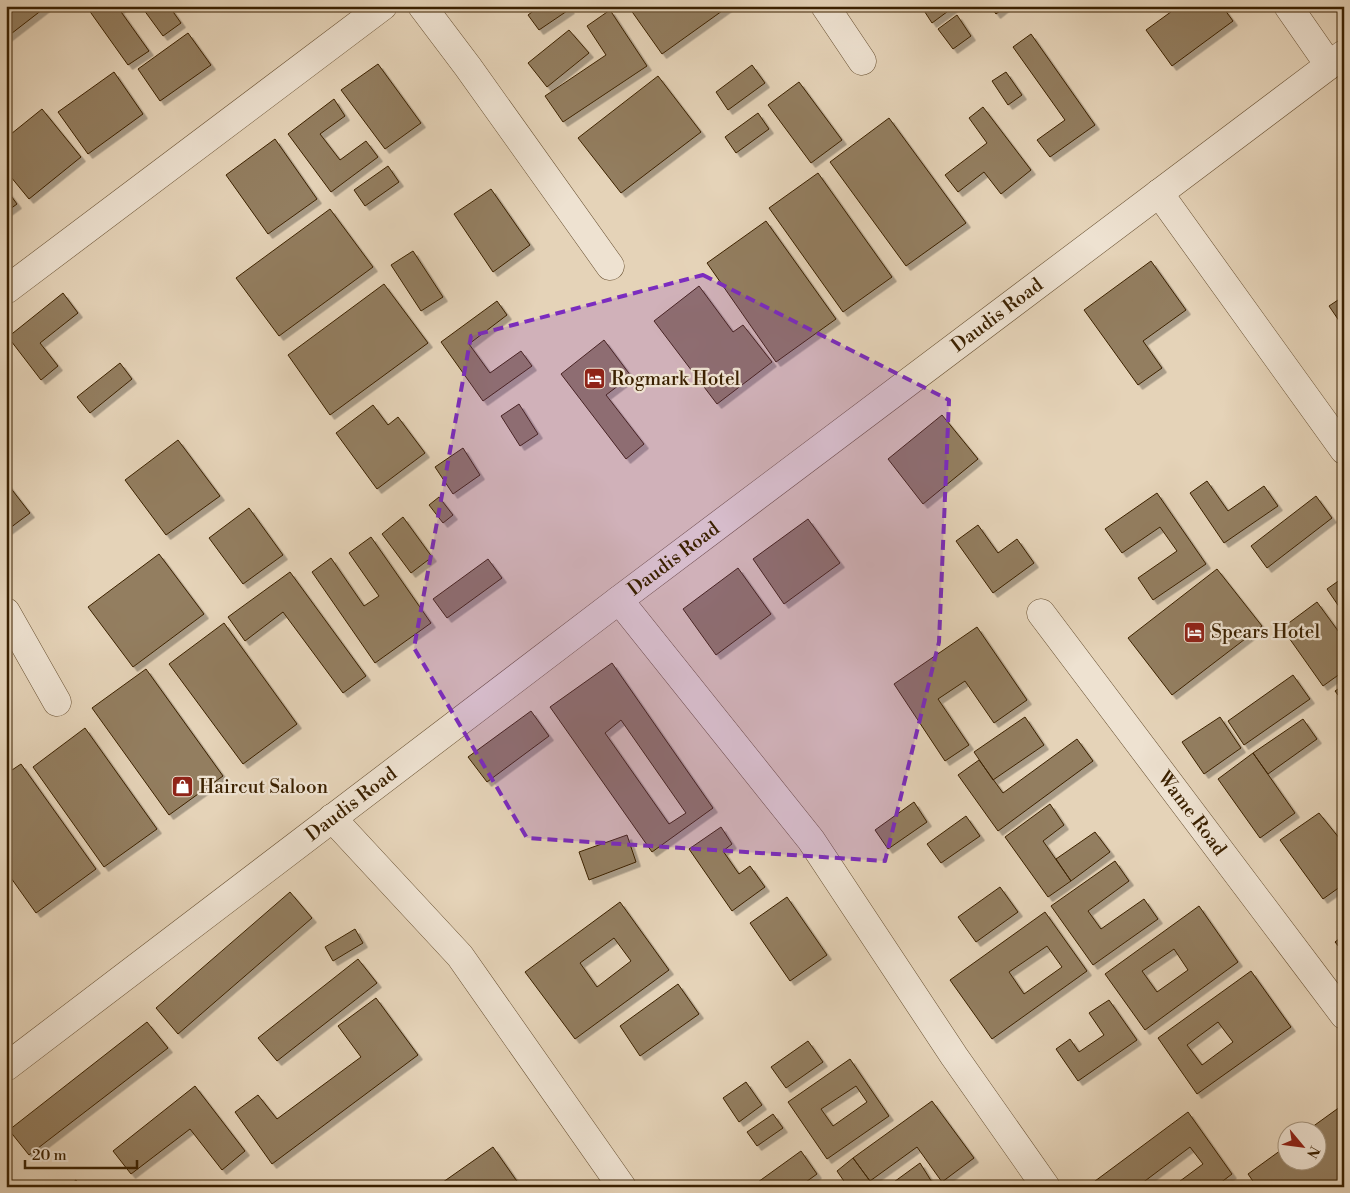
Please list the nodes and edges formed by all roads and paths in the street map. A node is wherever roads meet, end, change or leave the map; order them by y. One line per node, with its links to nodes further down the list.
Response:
1 (383, 6): 9 (street)
2 (422, 6): 8 (street)
3 (825, 6): 6 (street)
4 (1288, 6): 5 (street)
5 (1337, 59): 7 (street, Daudis Road)
6 (862, 60)
7 (1160, 193): 10 (street); 11 (street, Daudis Road)
8 (610, 266)
9 (6, 290)
10 (1344, 450)
11 (619, 600): 15 (street, Daudis Road); 19 (street)
12 (6, 612): 14 (street)
13 (1040, 613): 16 (street, Wame Road)
14 (57, 702)
15 (332, 818): 17 (street, Daudis Road); 18 (street)
16 (1344, 1015)
17 (6, 1067)
18 (622, 1187)
19 (1046, 1187)

